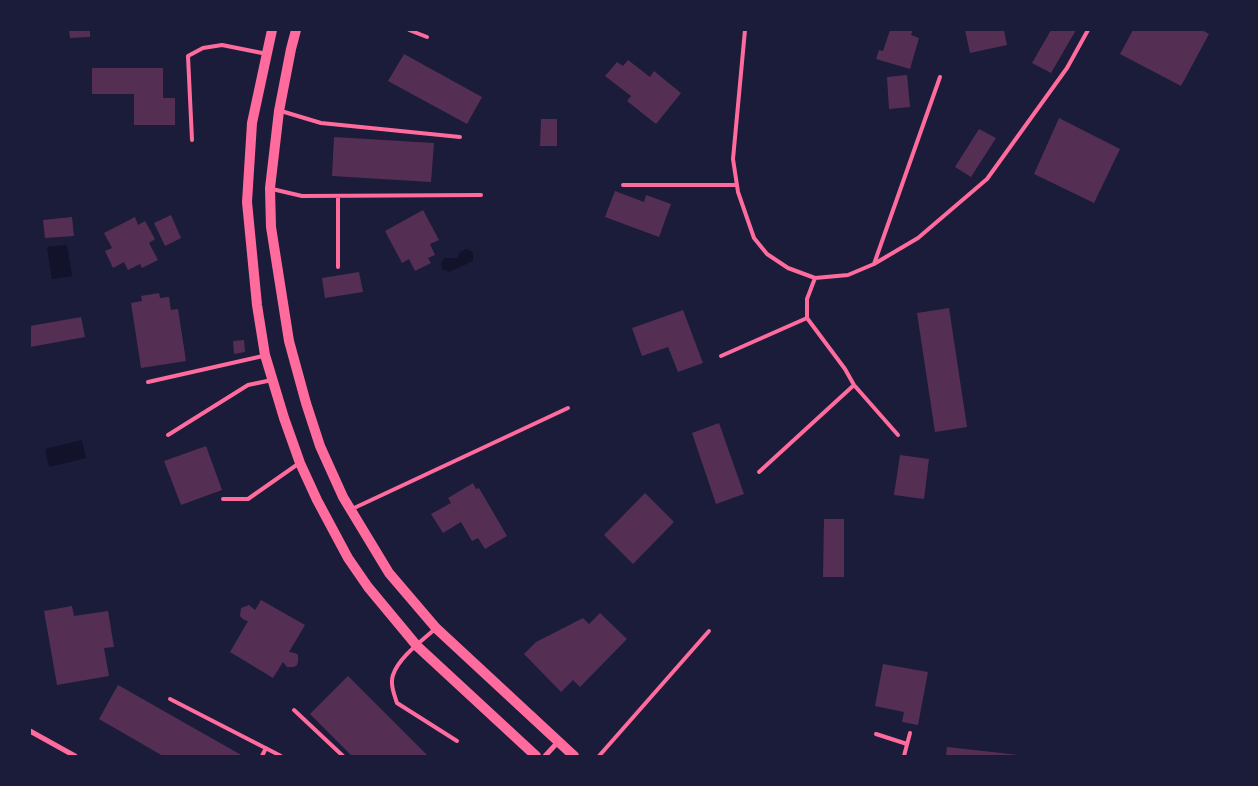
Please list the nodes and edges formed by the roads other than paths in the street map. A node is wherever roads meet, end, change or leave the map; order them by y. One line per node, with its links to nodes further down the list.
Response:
1 (272, 30): 7 (main road)
2 (296, 30): 9 (main road)
3 (409, 30): 6 (lane)
4 (745, 30): 13 (lane)
5 (1088, 30): 17 (lane)
6 (428, 37)
7 (267, 54): 11 (lane); 21 (main road)
8 (940, 77): 17 (lane)
9 (279, 111): 10 (lane); 14 (main road)
10 (460, 137)
11 (192, 140)
12 (623, 185): 13 (lane)
13 (737, 185): 19 (lane)
14 (270, 188): 16 (lane); 32 (main road)
15 (481, 195): 16 (lane)
16 (338, 196): 18 (lane)
17 (874, 264): 19 (lane)
18 (338, 267)
19 (815, 278): 20 (lane)
20 (807, 318): 22 (lane); 25 (lane)
21 (265, 355): 23 (main road); 24 (lane)
22 (721, 356)
23 (272, 380): 27 (lane); 29 (main road)
24 (148, 382)
25 (854, 385): 28 (lane); 30 (lane)
26 (568, 408): 32 (lane)
27 (168, 435)
28 (898, 435)
29 (300, 463): 31 (lane); 35 (main road)
30 (759, 472)
31 (223, 499)
32 (350, 510): 33 (main road)
33 (436, 628): 35 (lane); 42 (main road)
34 (709, 631): 52 (lane)
35 (417, 646): 41 (lane); 49 (main road)
36 (170, 699): 44 (lane)
37 (294, 710): 48 (lane)
38 (30, 731): 45 (street)
39 (910, 733): 43 (lane)
40 (876, 734): 43 (lane)
41 (457, 741)
42 (558, 742): 50 (street); 51 (main road)
43 (907, 744): 53 (lane)
44 (266, 748): 46 (lane); 47 (lane)
45 (74, 756)
46 (262, 756)
47 (281, 756)
48 (343, 756)
49 (536, 756)
50 (545, 756)
51 (574, 756)
52 (599, 756)
53 (904, 756)

